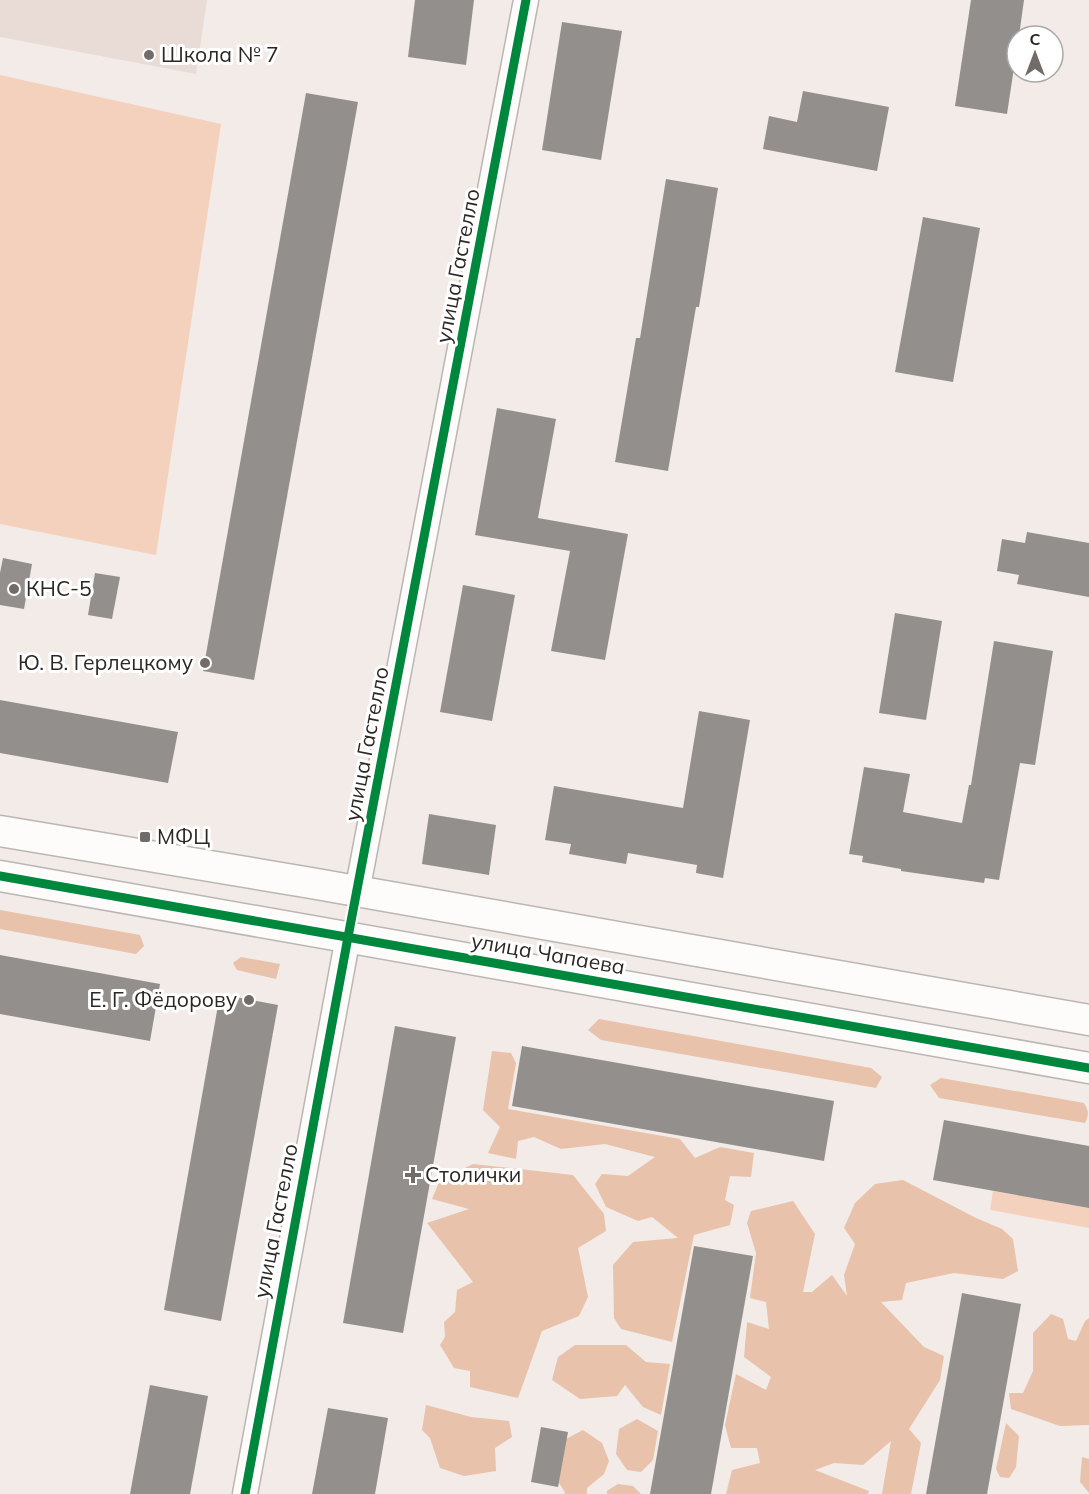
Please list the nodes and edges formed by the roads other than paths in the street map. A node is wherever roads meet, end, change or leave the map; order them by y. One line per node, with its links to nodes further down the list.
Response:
1 (526, 0): 4 (street, улица Гастелло)
2 (0, 831): 4 (street)
3 (0, 876): 5 (street, улица Чапаева)
4 (357, 892): 5 (street, улица Гастелло); 6 (street)
5 (348, 937): 7 (street, улица Чапаева); 8 (street, улица Гастелло)
6 (1089, 1020)
7 (1089, 1068)
8 (245, 1494)

